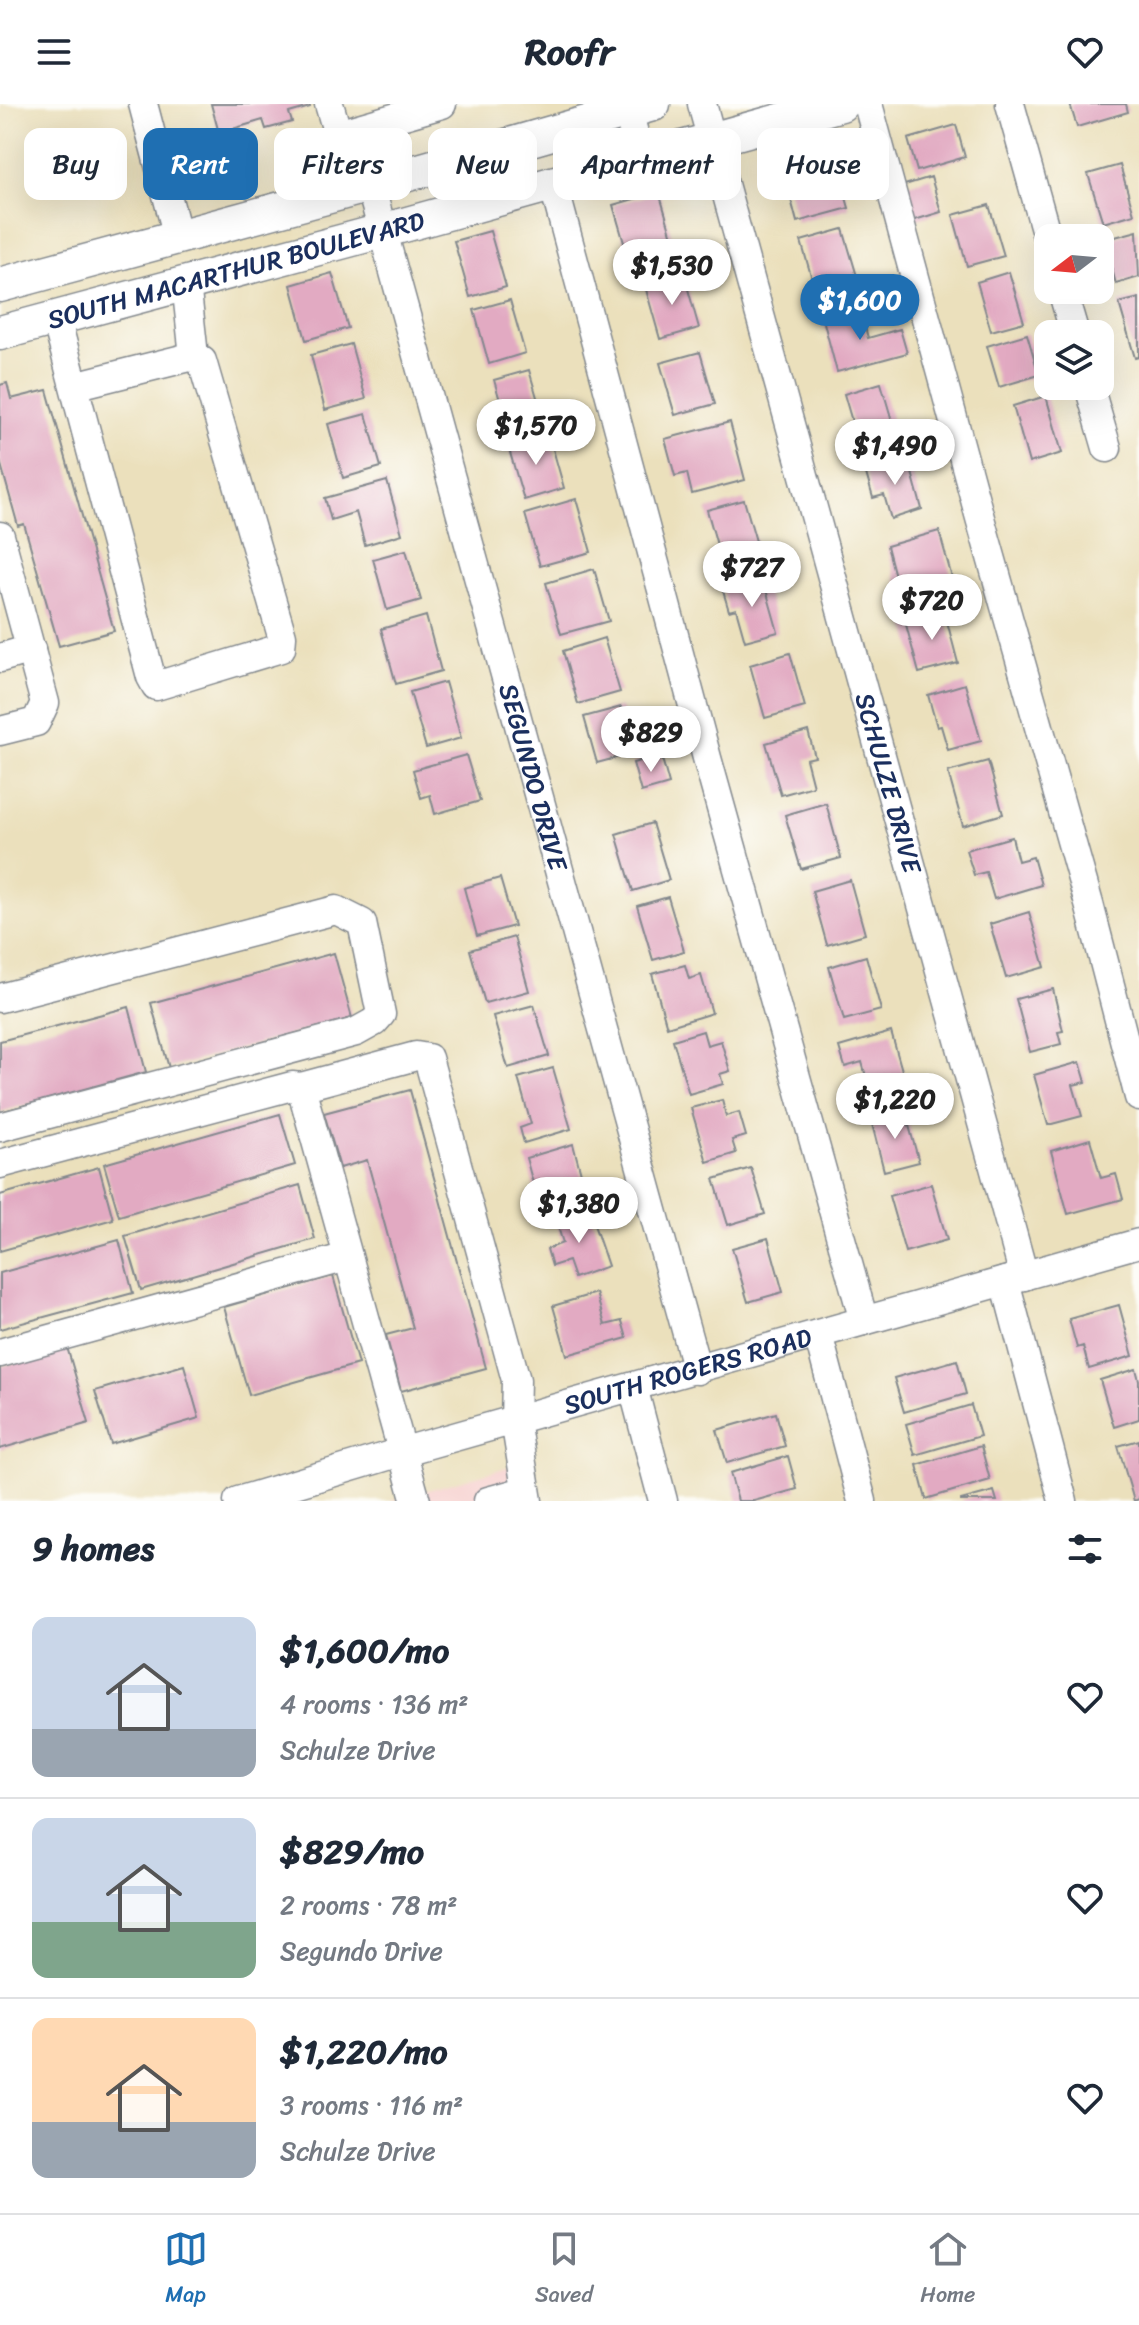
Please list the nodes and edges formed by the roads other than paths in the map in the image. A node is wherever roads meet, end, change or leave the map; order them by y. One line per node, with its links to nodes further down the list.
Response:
1 (143, 104): 22 (street)
2 (329, 104): 9 (street, SEGUNDO DRIVE)
3 (442, 104): 10 (street)
4 (702, 104): 12 (street, SCHULZE DRIVE)
5 (841, 104): 13 (main road, SOUTH MACARTHUR BOULEVARD)
6 (868, 104): 38 (street)
7 (1010, 104): 20 (street)
8 (636, 106): 11 (street); 14 (main road, SOUTH MACARTHUR BOULEVARD)
9 (336, 128)
10 (359, 128)
11 (638, 128)
12 (709, 128)
13 (741, 132)
14 (412, 172)
15 (553, 183): 21 (main road, SOUTH MACARTHUR BOULEVARD)
16 (314, 200): 22 (main road, SOUTH MACARTHUR BOULEVARD)
17 (368, 200): 21 (street, SEGUNDO DRIVE)
18 (558, 200): 44 (street)
19 (728, 200): 43 (street, SCHULZE DRIVE)
20 (1044, 224)
21 (382, 231): 24 (main road, SOUTH MACARTHUR BOULEVARD); 47 (street, SEGUNDO DRIVE)
22 (178, 237): 23 (main road, SOUTH MACARTHUR BOULEVARD)
23 (43, 273): 25 (main road, SOUTH MACARTHUR BOULEVARD); 26 (main road)
24 (186, 283): 26 (main road, SOUTH MACARTHUR BOULEVARD); 28 (street)
25 (0, 285)
26 (56, 318): 27 (main road, SOUTH MACARTHUR BOULEVARD); 29 (street)
27 (0, 333)
28 (194, 356): 29 (street); 29 (street)
29 (74, 386)
30 (1093, 400): 31 (street)
31 (1107, 448)
32 (0, 536): 33 (street)
33 (31, 649): 34 (street); 35 (street)
34 (0, 658)
35 (0, 731)
36 (0, 998): 39 (street)
37 (301, 1087): 40 (street); 42 (street); 49 (street)
38 (1139, 1097)
39 (0, 1127)
40 (0, 1164)
41 (1139, 1243): 43 (street, SOUTH ROGERS ROAD)
42 (347, 1257): 46 (street); 50 (street)
43 (1014, 1278): 44 (street, SOUTH ROGERS ROAD); 57 (street, SCHULZE DRIVE)
44 (864, 1321): 45 (street, SOUTH ROGERS ROAD)
45 (818, 1334): 47 (street, SOUTH ROGERS ROAD); 56 (street)
46 (0, 1353)
47 (697, 1370): 48 (street, SOUTH ROGERS ROAD)
48 (633, 1387): 49 (street, SOUTH ROGERS ROAD); 55 (street)
49 (515, 1420): 50 (street, SOUTH ROGERS ROAD); 51 (street)
50 (401, 1452): 52 (street, SOUTH ROGERS ROAD); 53 (street)
51 (527, 1496): 54 (street)
52 (238, 1501)
53 (416, 1501)
54 (488, 1501)
55 (663, 1501)
56 (862, 1501)
57 (1063, 1501)

